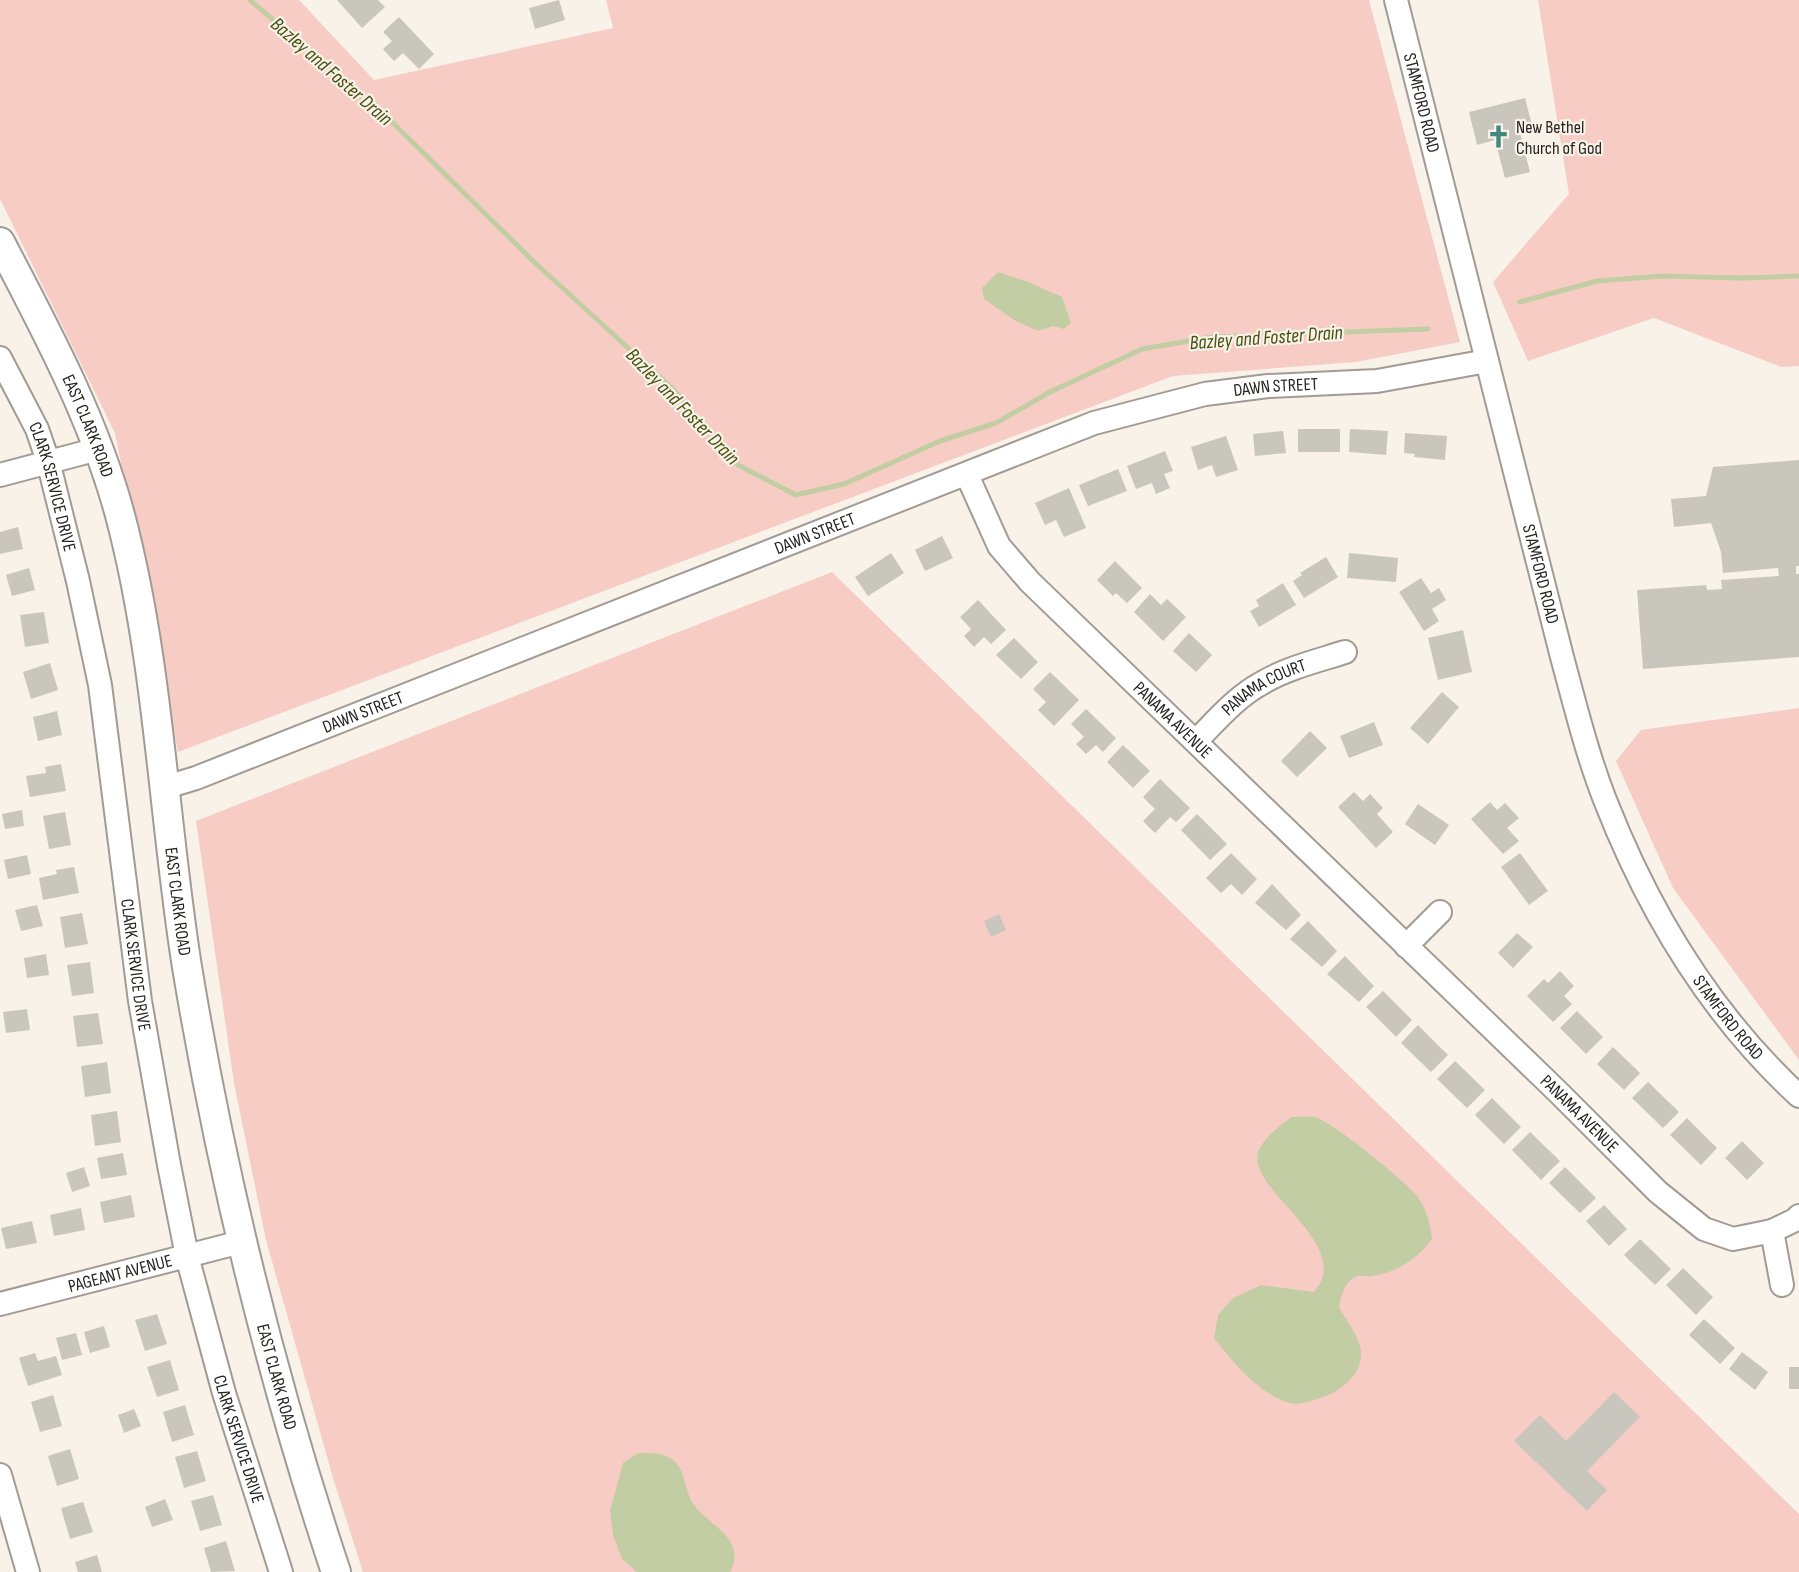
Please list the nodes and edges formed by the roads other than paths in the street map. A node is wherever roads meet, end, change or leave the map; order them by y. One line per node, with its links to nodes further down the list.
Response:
1 (1396, 0): 4 (street, STAMFORD ROAD)
2 (0, 242): 5 (main road, EAST CLARK ROAD)
3 (0, 358): 6 (street, CLARK SERVICE DRIVE)
4 (1487, 361): 8 (street, DAWN STREET); 14 (street, STAMFORD ROAD)
5 (98, 449): 6 (street); 11 (main road, EAST CLARK ROAD)
6 (48, 461): 7 (street); 18 (street, CLARK SERVICE DRIVE)
7 (0, 475)
8 (967, 475): 10 (street, PANAMA AVENUE); 11 (street, DAWN STREET)
9 (1345, 652): 10 (street, PANAMA COURT)
10 (1196, 741): 13 (street, PANAMA AVENUE)
11 (163, 788): 17 (main road, EAST CLARK ROAD)
12 (1440, 912): 13 (street)
13 (1406, 946): 16 (street, PANAMA AVENUE)
14 (1799, 1096)
15 (1799, 1216): 16 (street, PANAMA AVENUE)
16 (1772, 1231): 19 (street)
17 (241, 1242): 18 (street, PAGEANT AVENUE); 24 (main road, EAST CLARK ROAD)
18 (187, 1256): 20 (street, PAGEANT AVENUE); 23 (street, CLARK SERVICE DRIVE)
19 (1782, 1286)
20 (0, 1304)
21 (0, 1475): 22 (street)
22 (28, 1572)
23 (281, 1572)
24 (336, 1572)

